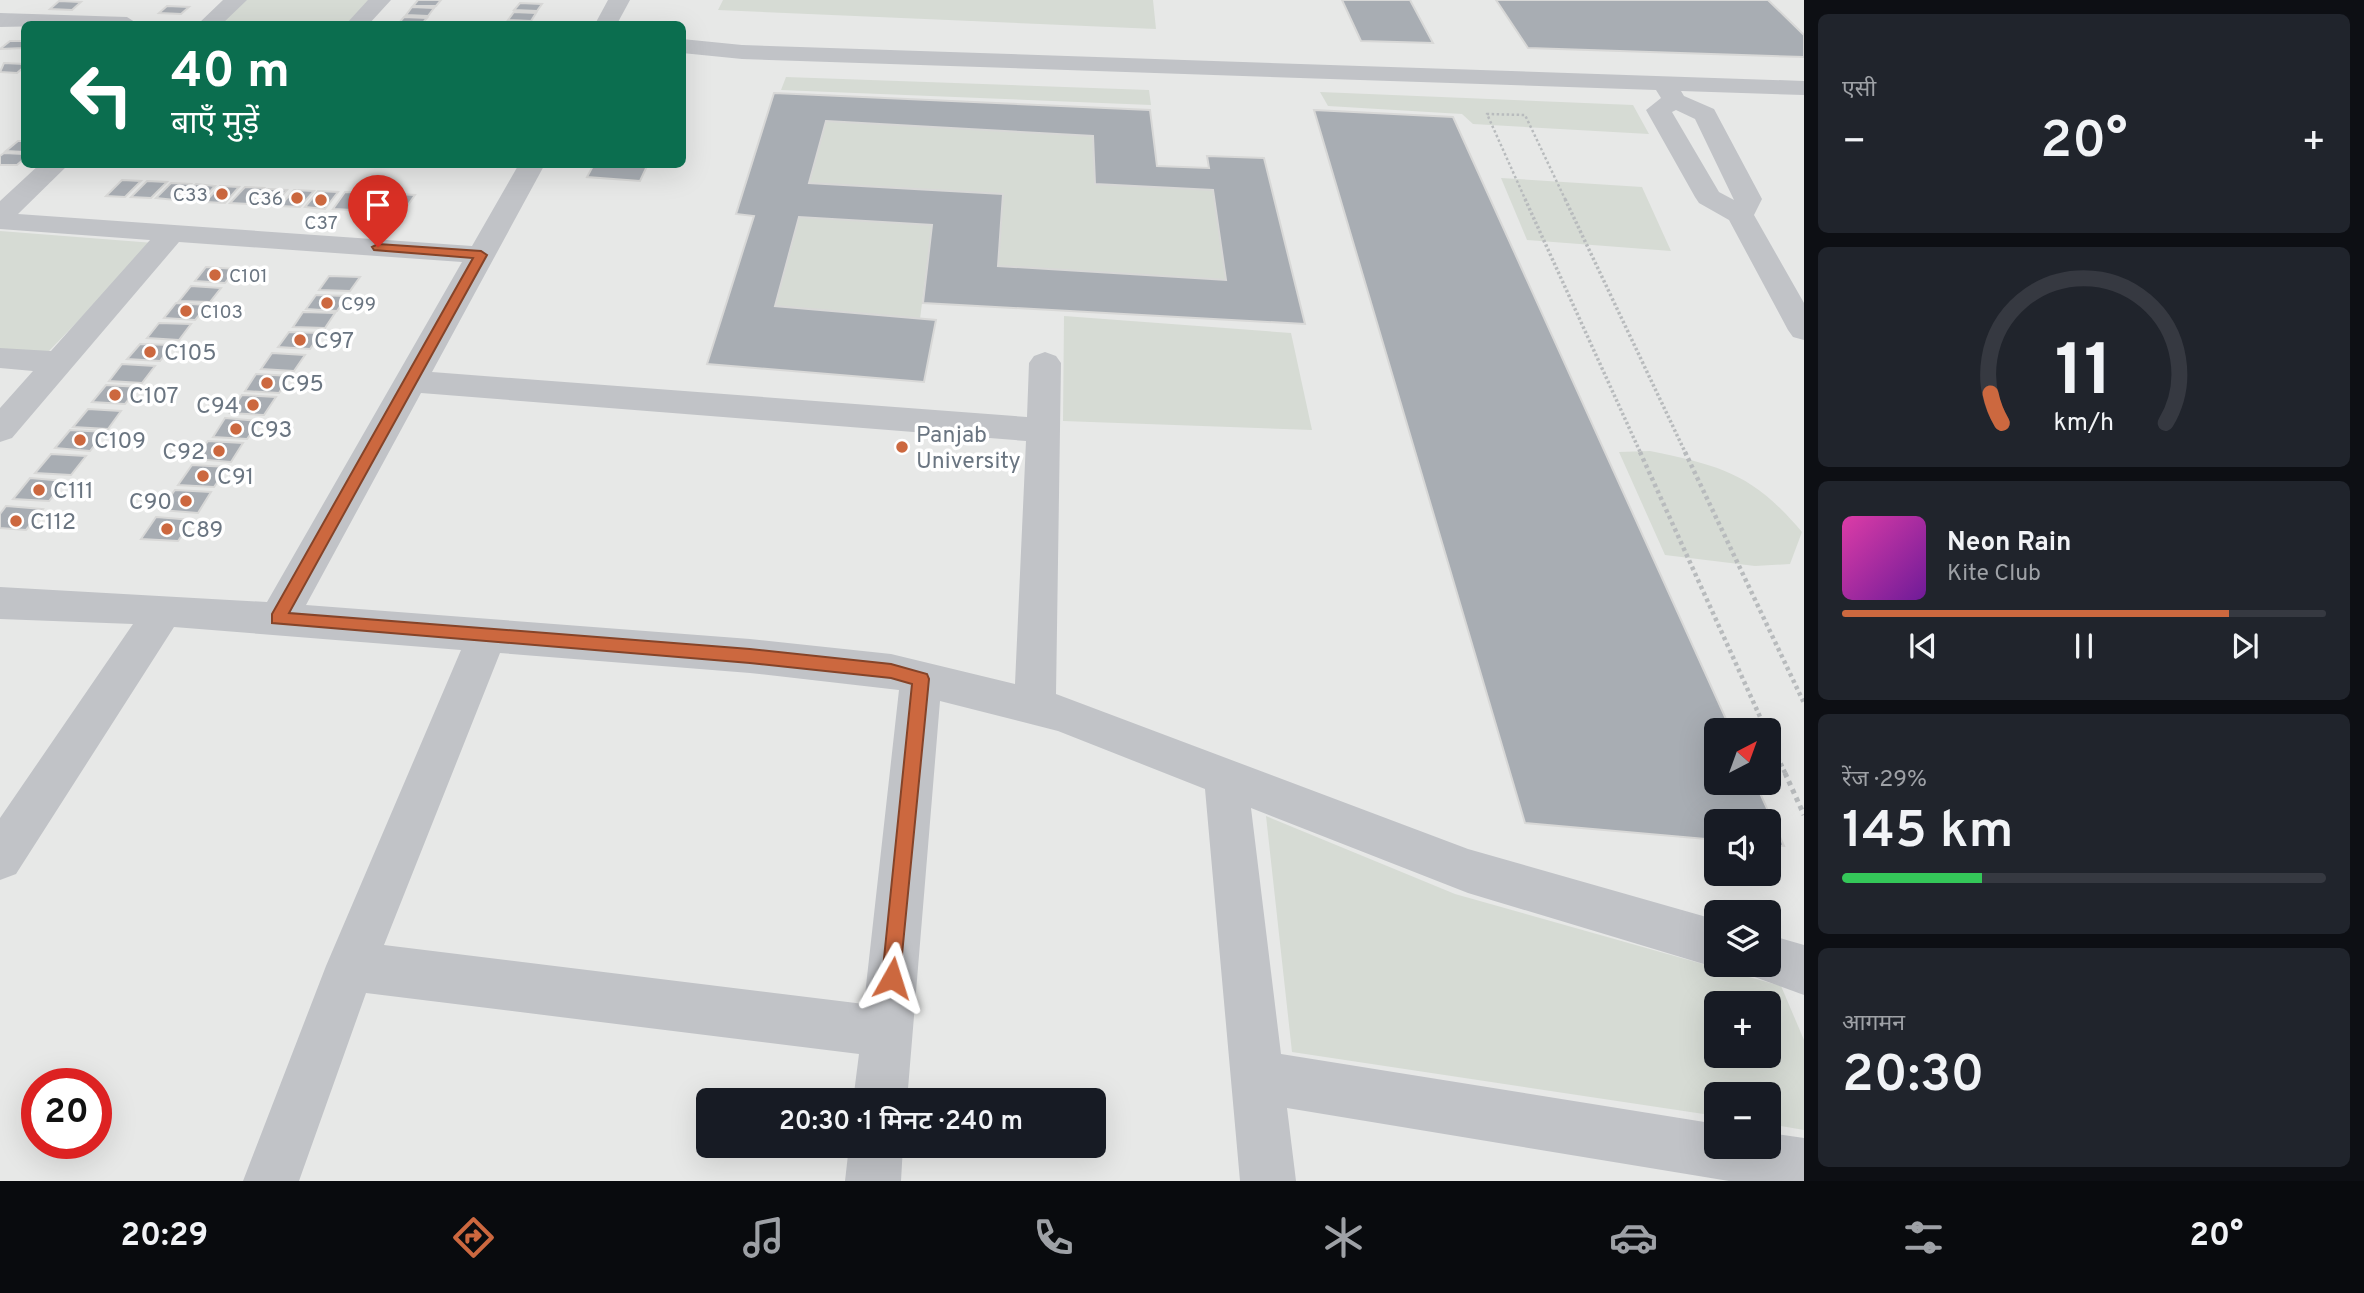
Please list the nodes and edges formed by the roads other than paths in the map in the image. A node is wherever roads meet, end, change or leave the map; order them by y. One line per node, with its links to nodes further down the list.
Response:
1 (236, 0): 6 (lane)
2 (380, 0): 7 (lane)
3 (630, 4): 8 (lane)
4 (0, 20): 5 (lane)
5 (32, 21)
6 (212, 21)
7 (361, 21)
8 (610, 21)
9 (686, 46): 12 (lane)
10 (686, 66): 12 (lane)
11 (1804, 88): 12 (lane)
12 (1669, 92): 13 (lane); 16 (lane); 16 (lane)
13 (1804, 106)
14 (52, 168): 17 (lane)
15 (530, 168): 19 (lane)
16 (1740, 215): 20 (lane)
17 (0, 218): 18 (lane)
18 (173, 233): 19 (lane); 22 (lane)
19 (481, 255): 24 (lane)
20 (1804, 330)
21 (0, 358): 22 (lane)
22 (57, 362): 26 (lane)
23 (1045, 363): 25 (lane)
24 (411, 381): 25 (lane); 29 (lane)
25 (1043, 429): 32 (lane)
26 (0, 430)
27 (0, 603): 28 (lane)
28 (164, 610): 29 (lane); 34 (lane)
29 (278, 619): 30 (lane)
30 (487, 635): 31 (lane); 36 (lane)
31 (921, 679): 32 (lane); 37 (lane)
32 (1035, 708): 33 (lane)
33 (1226, 778): 35 (lane); 38 (lane)
34 (0, 858)
35 (1704, 940)
36 (351, 966): 37 (lane); 42 (lane)
37 (887, 1032): 39 (lane)
38 (1255, 1076): 41 (lane); 44 (lane)
39 (881, 1088)
40 (875, 1158): 43 (lane)
41 (1804, 1166)
42 (271, 1181)
43 (873, 1181)
44 (1268, 1181)

